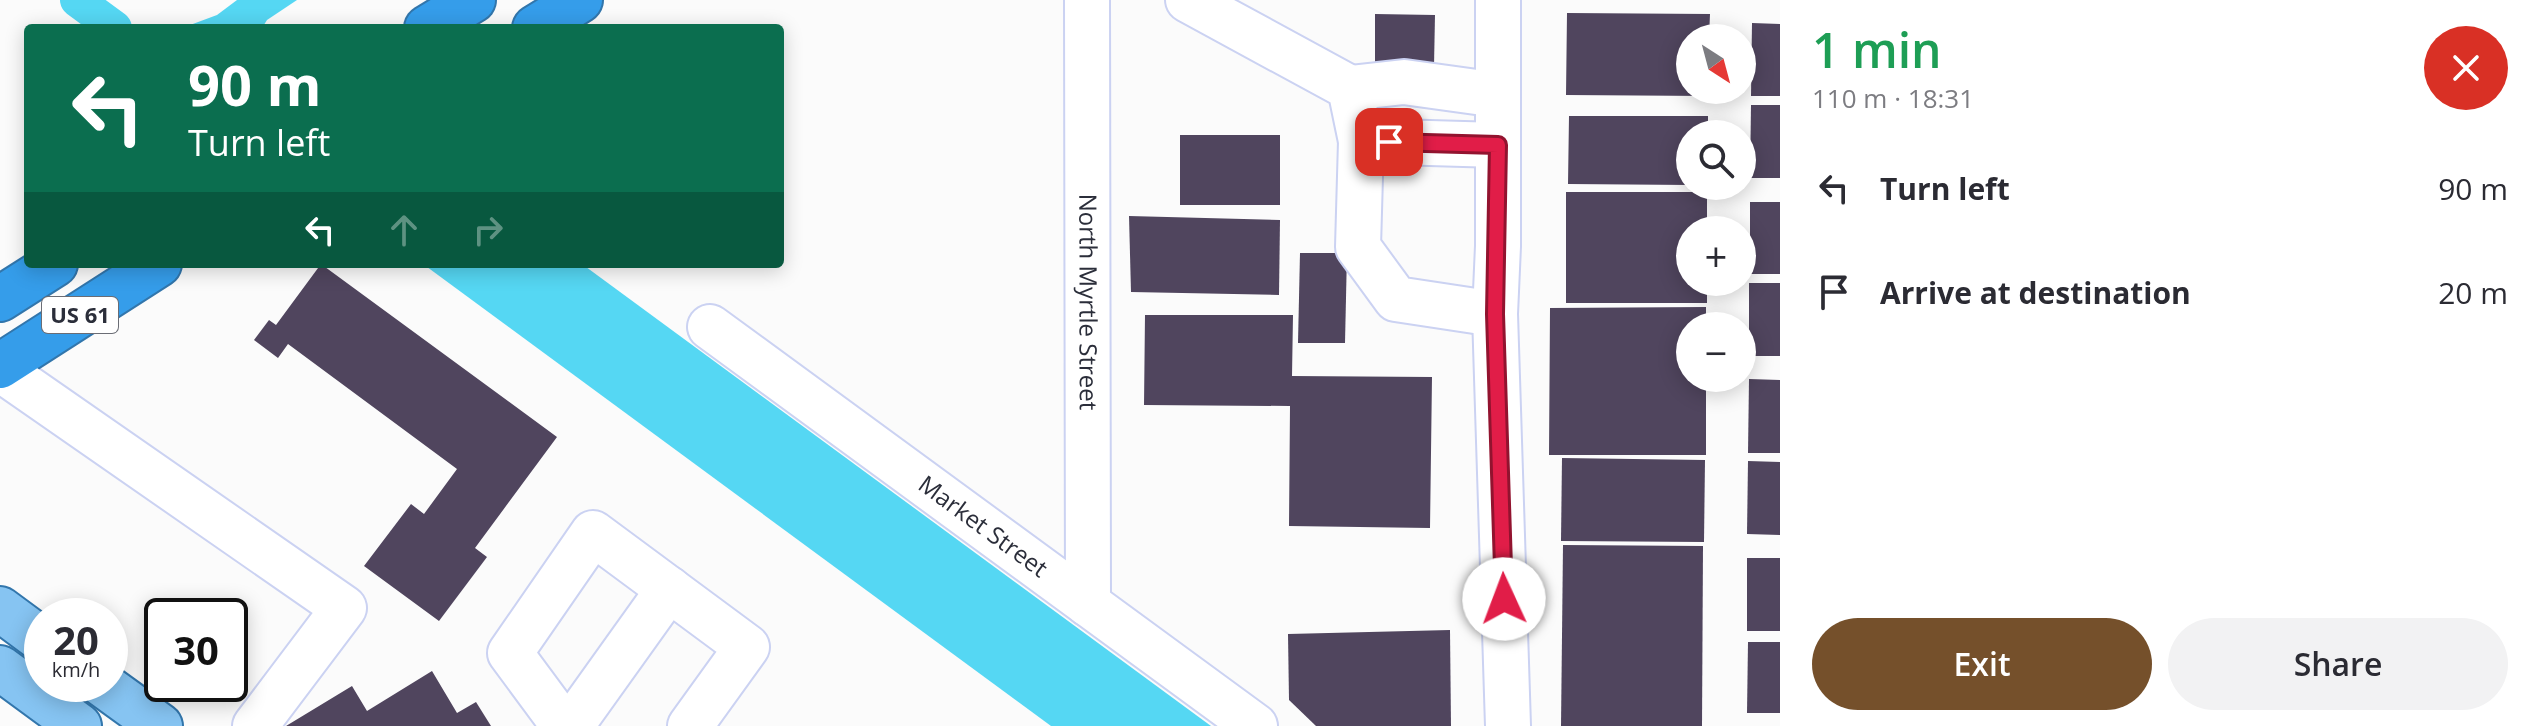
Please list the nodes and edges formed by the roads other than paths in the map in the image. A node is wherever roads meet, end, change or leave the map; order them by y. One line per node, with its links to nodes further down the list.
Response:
1 (473, 0): 6 (highway)
2 (580, 0): 7 (highway)
3 (1087, 0): 19 (street, North Myrtle Street)
4 (1188, 0): 8 (street)
5 (1498, 0): 9 (street)
6 (434, 24)
7 (541, 24)
8 (1350, 88): 9 (street); 10 (street)
9 (1498, 95): 11 (street)
10 (1361, 141): 11 (street); 15 (street)
11 (1498, 145): 15 (street)
12 (49, 268): 14 (highway, US 61)
13 (153, 268): 17 (highway, US 61)
14 (0, 299)
15 (1495, 314): 31 (street)
16 (710, 327): 19 (street, Market Street)
17 (0, 368): 26 (street)
18 (669, 589): 27 (street); 28 (street); 29 (street)
19 (1088, 604): 30 (street, Market Street)
20 (0, 609): 21 (main road)
21 (24, 627)
22 (0, 668): 24 (main road)
23 (127, 702): 25 (main road)
24 (79, 726)
25 (160, 726)
26 (255, 726)
27 (564, 726)
28 (571, 726)
29 (690, 726)
30 (1255, 726)
31 (1508, 726)

